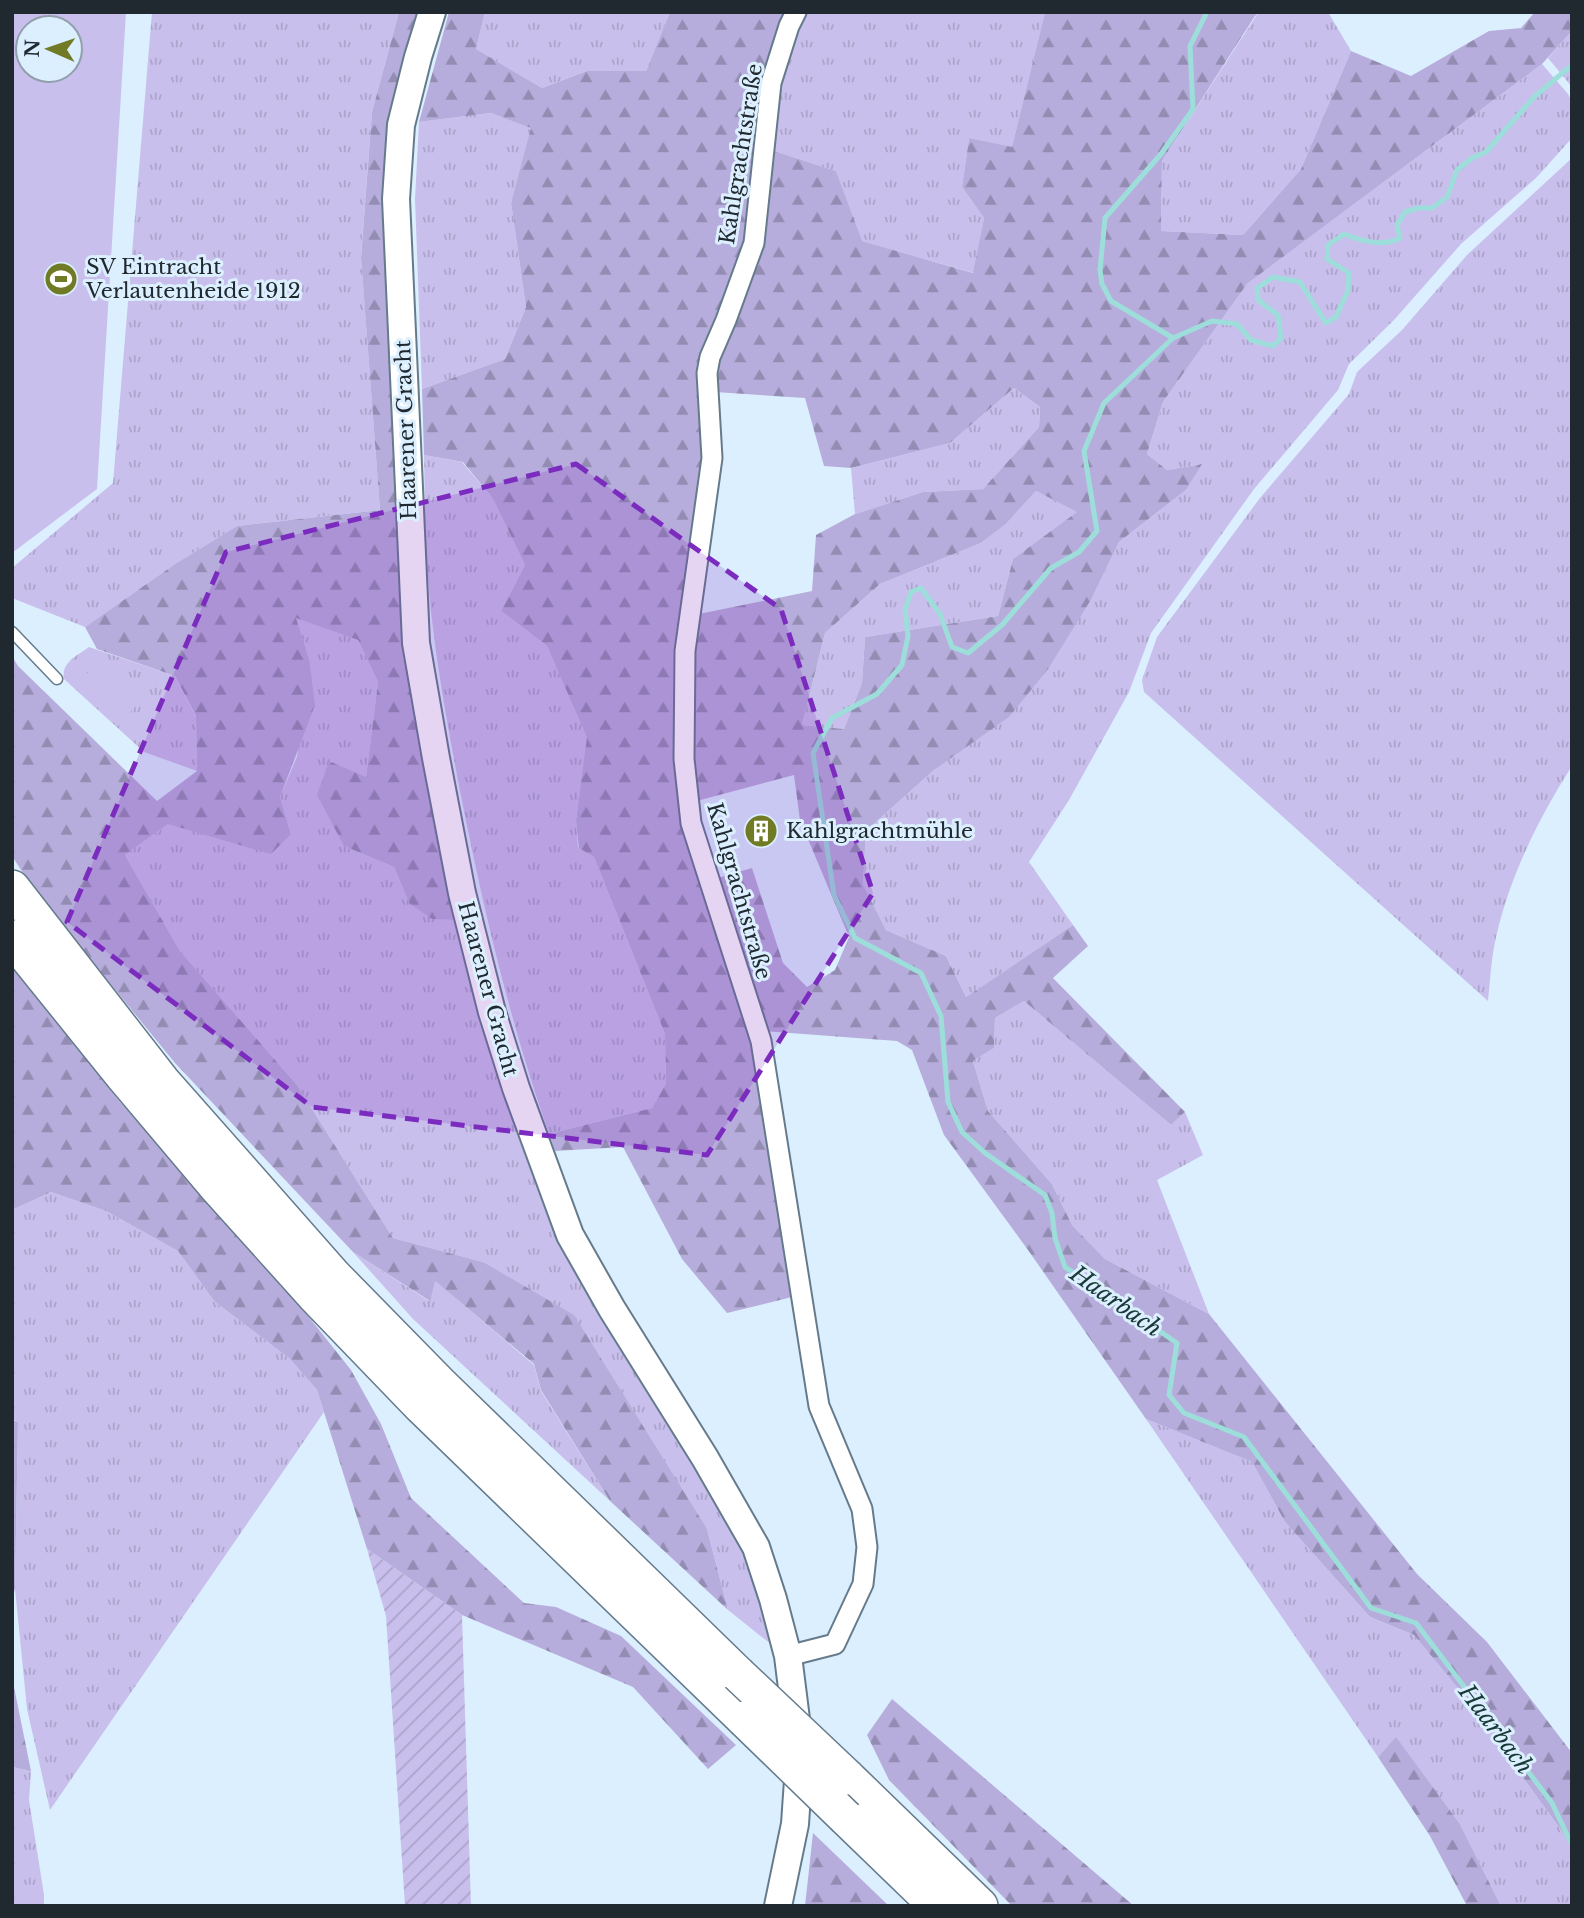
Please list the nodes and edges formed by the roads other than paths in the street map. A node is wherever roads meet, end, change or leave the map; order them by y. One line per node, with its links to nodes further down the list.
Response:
1 (432, 12): 7 (main road, Haarener Gracht)
2 (796, 12): 7 (street, Kahlgrachtstraße)
3 (12, 632): 4 (lane)
4 (57, 679)
5 (12, 888): 10 (highway, bridge)
6 (12, 938): 9 (highway, bridge)
7 (788, 1656): 8 (main road, Haarener Gracht)
8 (778, 1906)
9 (937, 1906)
10 (980, 1906)

